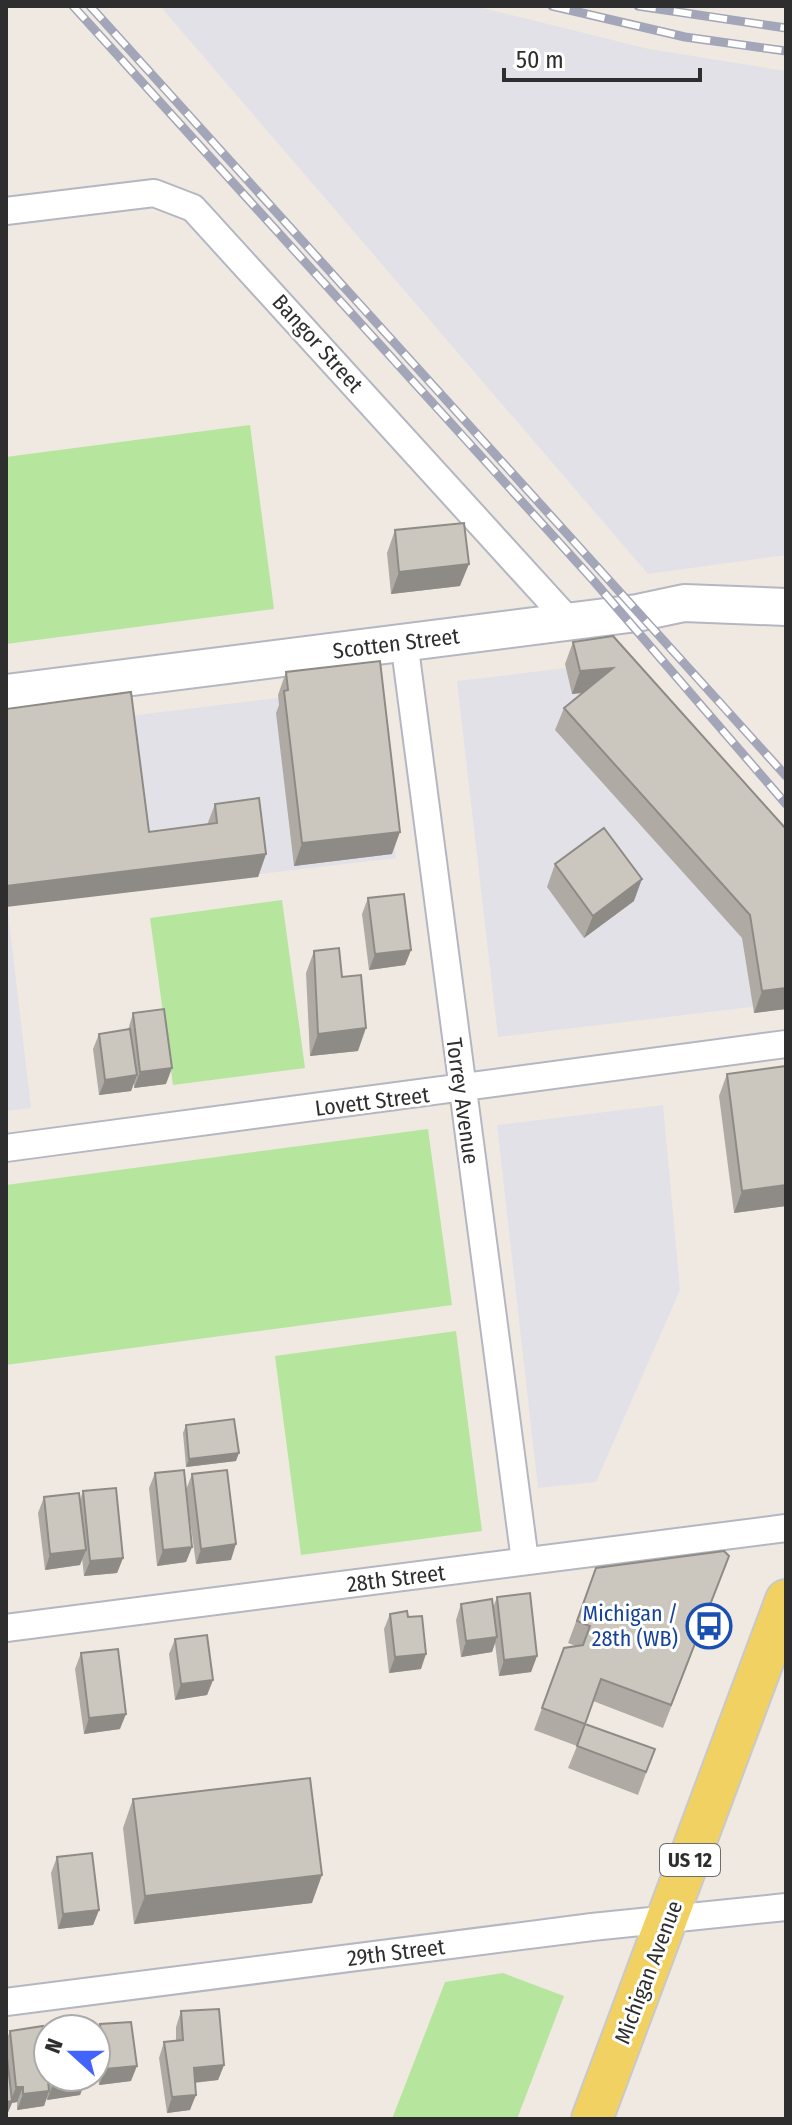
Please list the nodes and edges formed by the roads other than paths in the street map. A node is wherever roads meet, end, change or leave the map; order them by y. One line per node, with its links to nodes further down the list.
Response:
1 (6, 211): 3 (street, Bangor Street)
2 (786, 607): 3 (street, Scotten Street)
3 (569, 621): 4 (street, Scotten Street)
4 (404, 641): 5 (street, Scotten Street); 7 (street, Torrey Avenue)
5 (6, 693)
6 (786, 1044): 7 (street, Lovett Street)
7 (462, 1090): 8 (street, Lovett Street); 10 (street, Torrey Avenue)
8 (6, 1148)
9 (786, 1528): 10 (street, 28th Street)
10 (525, 1561): 12 (street, 28th Street)
11 (786, 1600): 14 (main road, Michigan Avenue / US 12)
12 (6, 1628)
13 (786, 1907): 14 (street, 29th Street)
14 (668, 1920): 15 (street, 29th Street); 16 (main road, Michigan Avenue / US 12)
15 (6, 2002)
16 (592, 2119)

